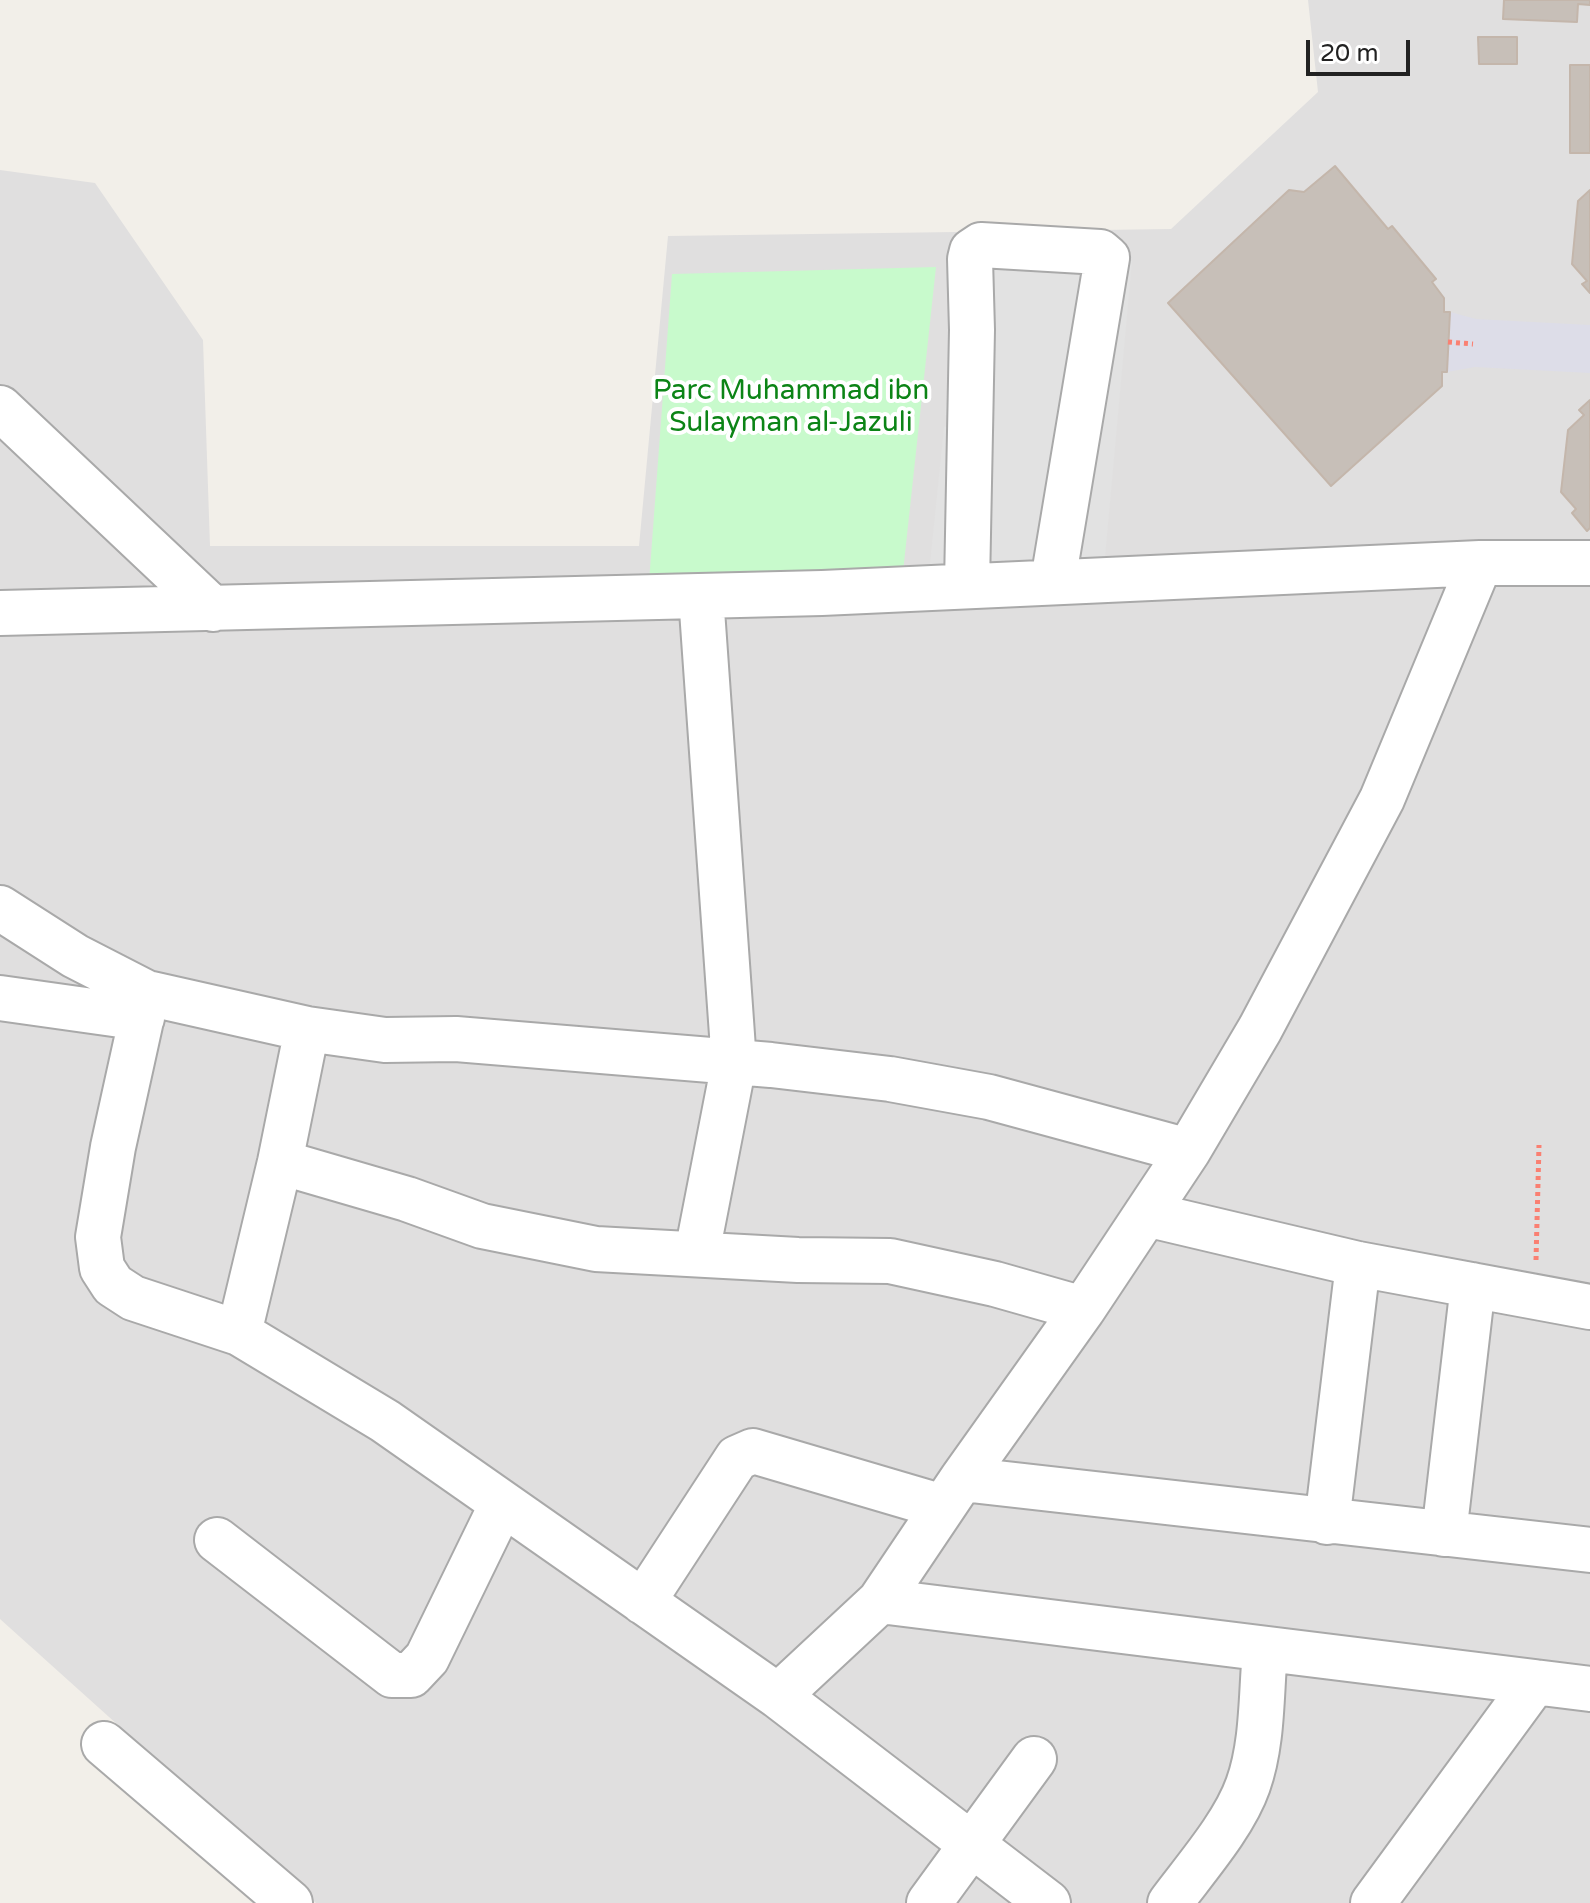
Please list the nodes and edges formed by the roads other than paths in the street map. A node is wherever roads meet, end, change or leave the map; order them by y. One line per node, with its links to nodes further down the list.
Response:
1 (0, 408): 7 (street)
2 (1480, 563): 3 (street); 4 (street); 14 (street)
3 (1590, 563)
4 (1053, 581): 5 (street); 5 (street)
5 (967, 585): 6 (street)
6 (701, 596): 7 (street); 13 (street)
7 (213, 609): 8 (street)
8 (0, 613)
9 (0, 908): 11 (street)
10 (0, 998): 11 (street)
11 (144, 1005): 12 (street); 22 (street)
12 (307, 1029): 13 (street); 15 (street)
13 (734, 1063): 14 (street); 17 (street)
14 (1188, 1151): 16 (street)
15 (280, 1162): 17 (street); 22 (street)
16 (1146, 1214): 18 (street); 21 (street)
17 (697, 1253): 21 (street)
18 (1358, 1264): 19 (street); 25 (street)
19 (1473, 1285): 20 (street); 26 (street)
20 (1590, 1307)
21 (1083, 1309): 23 (street)
22 (239, 1333): 24 (street)
23 (952, 1493): 25 (street); 29 (street); 30 (street)
24 (502, 1504): 27 (street); 30 (street)
25 (1327, 1522): 26 (street)
26 (1444, 1534): 28 (street)
27 (217, 1540)
28 (1590, 1550)
29 (880, 1601): 31 (street); 34 (street)
30 (643, 1602): 34 (street)
31 (1265, 1651): 32 (street); 41 (street)
32 (1535, 1682): 33 (street); 42 (street)
33 (1590, 1689)
34 (778, 1696): 37 (street)
35 (104, 1744): 38 (street)
36 (1034, 1759): 37 (street)
37 (972, 1845): 39 (street); 40 (street)
38 (290, 1903)
39 (929, 1903)
40 (1048, 1903)
41 (1170, 1903)
42 (1373, 1903)

